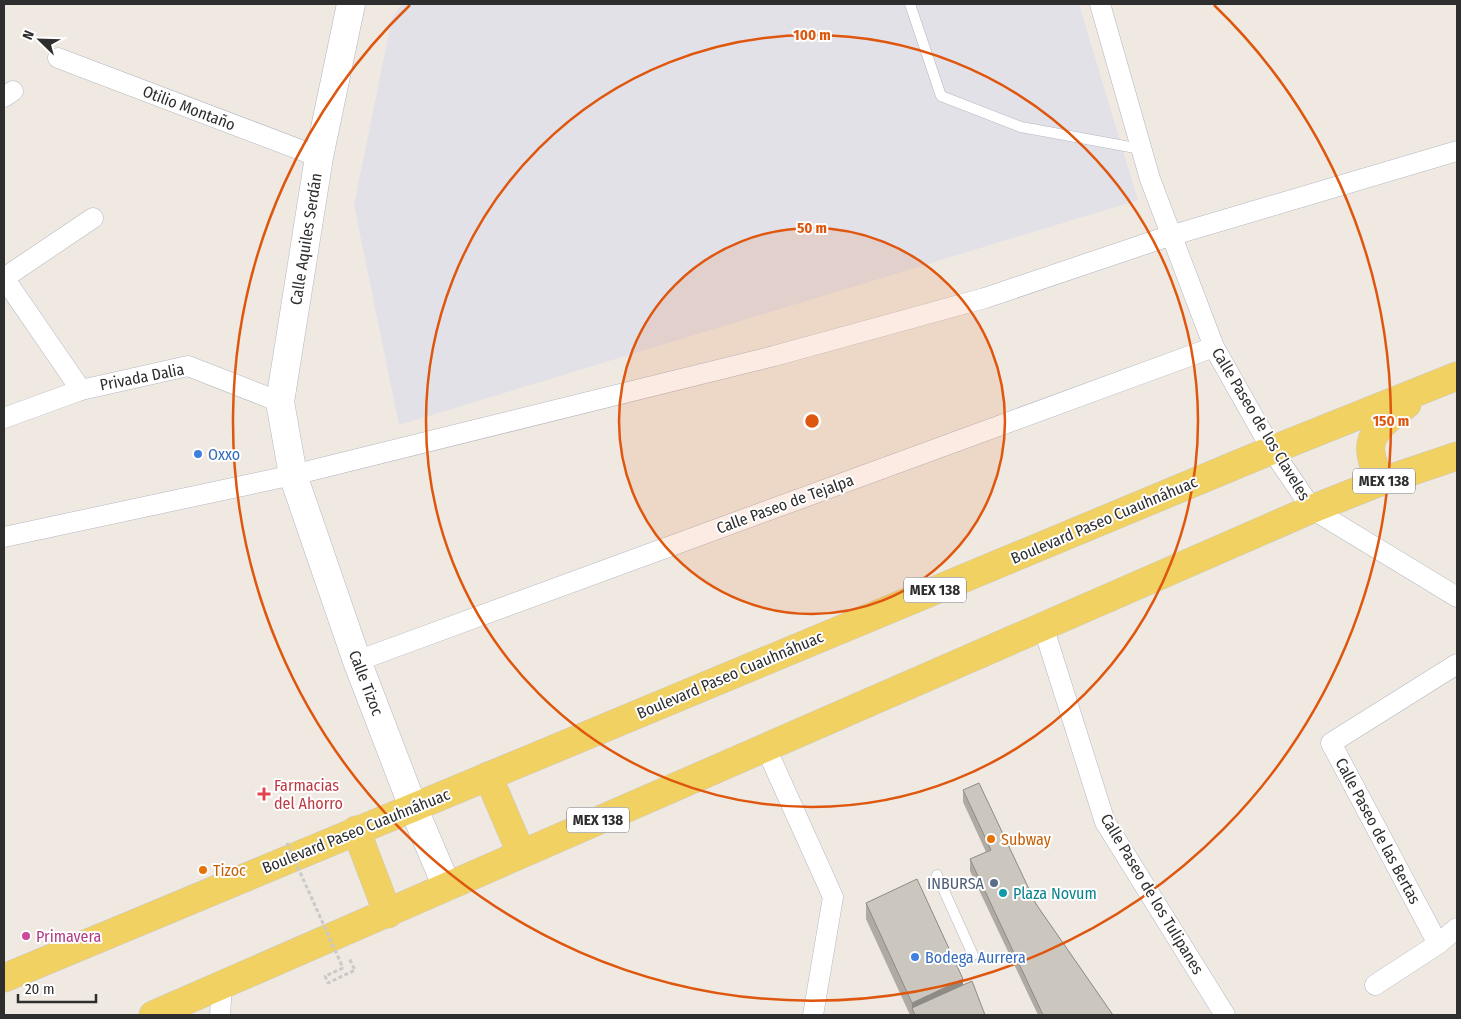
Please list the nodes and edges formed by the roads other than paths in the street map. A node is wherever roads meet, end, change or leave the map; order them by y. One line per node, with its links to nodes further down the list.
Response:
1 (351, 4): 7 (street, Calle Aquiles Serdán)
2 (910, 4): 5 (lane)
3 (1100, 4): 5 (street, Calle Paseo de los Claveles)
4 (58, 58): 7 (street, Otilio Montaño)
5 (1140, 148): 9 (street, Calle Paseo de los Claveles)
6 (1457, 151): 9 (street)
7 (319, 157): 15 (street, Calle Aquiles Serdán)
8 (93, 218): 10 (street)
9 (1172, 236): 11 (street, Calle Paseo de los Claveles); 19 (street)
10 (4, 278): 13 (street)
11 (1214, 347): 17 (street, Calle Paseo de los Claveles); 25 (street, Calle Paseo de Tejalpa)
12 (1457, 376): 14 (main road, Boulevard Paseo Cuauhnáhuac / MEX 138)
13 (82, 390): 15 (street, Privada Dalia); 16 (street, Privada Dalia)
14 (1423, 390): 17 (main road, Boulevard Paseo Cuauhnáhuac / MEX 138); 20 (main road)
15 (280, 402): 19 (street, Calle Aquiles Serdán)
16 (4, 418)
17 (1272, 450): 21 (street, Calle Paseo de los Claveles); 28 (main road, Boulevard Paseo Cuauhnáhuac / MEX 138)
18 (1457, 456): 20 (main road, MEX 138)
19 (293, 476): 22 (street); 25 (street, Calle Tizoc)
20 (1380, 482): 21 (main road, MEX 138)
21 (1312, 510): 23 (street, Calle Paseo de los Claveles); 24 (main road, MEX 138)
22 (4, 537)
23 (1457, 597)
24 (1043, 626): 27 (main road, MEX 138); 44 (street, Calle Paseo de los Tulipanes)
25 (357, 661): 29 (street, Calle Tizoc)
26 (1457, 664): 36 (street, Calle Paseo de las Bertas)
27 (766, 748): 31 (main road, MEX 138); 43 (street)
28 (488, 776): 29 (main road, Boulevard Paseo Cuauhnáhuac / MEX 138); 31 (main road)
29 (413, 807): 30 (main road, Boulevard Paseo Cuauhnáhuac / MEX 138); 33 (street, Calle Tizoc)
30 (356, 830): 34 (main road); 38 (main road, Boulevard Paseo Cuauhnáhuac / MEX 138)
31 (521, 853): 33 (main road, MEX 138)
32 (937, 875): 37 (lane)
33 (447, 888): 34 (main road, MEX 138)
34 (388, 914): 39 (main road, MEX 138)
35 (1457, 928): 36 (street)
36 (1438, 944): 40 (street)
37 (973, 955)
38 (4, 978)
39 (222, 984): 41 (main road, MEX 138); 42 (street)
40 (1375, 985)
41 (153, 1015)
42 (220, 1015)
43 (813, 1015)
44 (1225, 1015)

